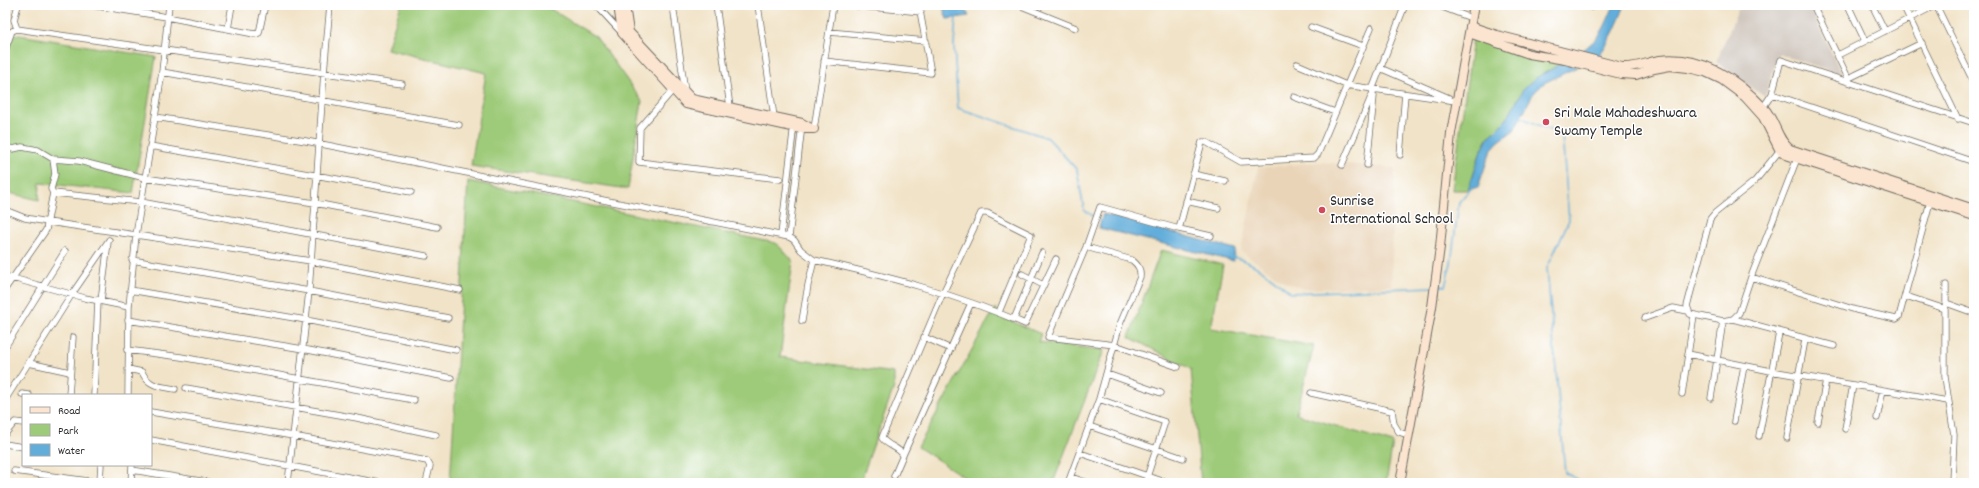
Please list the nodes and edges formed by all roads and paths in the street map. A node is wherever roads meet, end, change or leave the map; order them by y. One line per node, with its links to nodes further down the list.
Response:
1 (18, 5): 34 (street)
2 (91, 5): 28 (street)
3 (168, 5): 28 (street)
4 (232, 5): 35 (street)
5 (265, 5): 35 (street)
6 (330, 5): 51 (street)
7 (596, 5): 38 (street)
8 (618, 5): 38 (street)
9 (625, 5): 38 (street)
10 (673, 5): 58 (street)
11 (716, 5): 66 (street)
12 (758, 5): 69 (street)
13 (833, 5): 37 (street)
14 (850, 5): 26 (street)
15 (919, 5): 26 (street)
16 (1020, 5): 32 (street)
17 (1405, 5): 49 (street)
18 (1437, 5): 30 (street)
19 (1474, 5): 30 (street)
20 (1813, 5): 45 (street)
21 (1848, 5): 40 (street)
22 (1872, 5): 36 (street)
23 (1904, 5): 29 (street)
24 (1936, 5): 29 (street); 53 (street)
25 (1970, 5): 27 (street)
26 (921, 12): 39 (street)
27 (1974, 12)
28 (167, 17): 35 (street); 44 (street)
29 (1910, 18): 36 (street); 41 (street)
30 (1470, 25): 48 (street); 63 (street)
31 (1311, 27): 42 (street)
32 (1076, 28)
33 (1371, 28): 42 (street)
34 (17, 29): 43 (street); 44 (street)
35 (228, 29)
36 (1885, 31): 40 (street)
37 (829, 32): 39 (street); 46 (street)
38 (625, 33): 56 (street); 58 (street)
39 (926, 41): 46 (street)
40 (1865, 41): 45 (street)
41 (1922, 43): 52 (street); 70 (street)
42 (1363, 46): 55 (street)
43 (5, 50)
44 (164, 51): 50 (street); 51 (street)
45 (1838, 55): 52 (street)
46 (824, 61): 74 (street)
47 (1297, 64): 55 (street)
48 (1598, 65): 78 (street); 80 (street)
49 (1380, 68): 57 (street); 63 (street)
50 (162, 72): 62 (street); 68 (street)
51 (324, 72): 54 (street); 62 (street)
52 (1849, 80): 60 (street); 70 (street)
53 (1974, 83)
54 (402, 84)
55 (1346, 85): 57 (street); 67 (street)
56 (673, 90): 64 (street); 88 (street)
57 (1373, 90): 59 (street); 83 (street); 84 (street)
58 (685, 93): 64 (street); 66 (street)
59 (1405, 94): 63 (street); 79 (street)
60 (1772, 94): 65 (street); 82 (street)
61 (1294, 96): 67 (street)
62 (322, 101): 72 (street); 75 (street)
63 (1456, 101): 197 (street)
64 (686, 104): 73 (street)
65 (1764, 106)
66 (730, 107): 69 (street)
67 (1336, 112): 86 (street)
68 (155, 117): 75 (street); 76 (street)
69 (774, 117): 73 (street)
70 (1958, 119): 71 (street)
71 (1974, 123)
72 (459, 125)
73 (798, 125): 74 (street); 105 (street); 108 (street)
74 (814, 129)
75 (320, 144): 85 (street); 105 (street)
76 (150, 146): 85 (street); 87 (street)
77 (5, 147): 81 (street)
78 (1780, 150): 80 (street); 137 (street)
79 (1400, 155)
80 (1798, 155): 94 (street); 97 (street); 120 (street)
81 (53, 159): 87 (street); 90 (street)
82 (1974, 162)
83 (1342, 165)
84 (1367, 165)
85 (318, 174): 91 (street); 95 (street)
86 (1193, 174): 89 (street); 92 (street)
87 (145, 178): 93 (street); 95 (street)
88 (780, 179)
89 (1225, 181)
90 (53, 192): 93 (street); 100 (street)
91 (411, 192)
92 (1186, 201): 96 (street); 102 (street)
93 (141, 202): 104 (street); 106 (street)
94 (1930, 202): 99 (street); 132 (street)
95 (316, 203): 101 (street); 106 (street)
96 (1218, 208)
97 (1974, 209)
98 (5, 210): 100 (street)
99 (1974, 216)
100 (48, 222): 103 (street); 121 (street)
101 (437, 227)
102 (1179, 230): 107 (street); 110 (street)
103 (110, 232): 104 (street); 109 (street)
104 (136, 235): 115 (street); 117 (street)
105 (781, 235): 108 (street)
106 (313, 236): 113 (street); 117 (street)
107 (1211, 236)
108 (789, 237): 116 (street)
109 (109, 240): 131 (street); 133 (street)
110 (1086, 247): 153 (street); 153 (street)
111 (65, 251): 125 (street)
112 (1042, 253): 122 (street)
113 (426, 256)
114 (1056, 259): 123 (street)
115 (132, 260): 127 (street); 129 (street)
116 (814, 260): 130 (street); 147 (street)
117 (311, 261): 128 (street); 129 (street)
118 (1022, 274): 122 (street)
119 (5, 276): 121 (street)
120 (1751, 277): 132 (street); 144 (street)
121 (12, 278): 125 (street); 126 (street)
122 (1031, 279): 123 (street); 143 (street)
123 (1043, 285): 143 (street)
124 (1946, 285): 135 (street)
125 (43, 286): 131 (street); 155 (street)
126 (5, 289)
127 (130, 290): 136 (street); 146 (street)
128 (460, 290)
129 (309, 291): 141 (street); 146 (street)
130 (943, 293): 134 (street); 138 (street); 151 (street)
131 (72, 294): 133 (street); 162 (street)
132 (1906, 296): 135 (street)
133 (99, 301): 136 (street); 180 (street)
134 (971, 303): 138 (street); 157 (street)
135 (1946, 306): 139 (street); 187 (street)
136 (129, 307): 145 (street)
137 (1688, 311): 140 (street); 142 (street)
138 (999, 312): 143 (street)
139 (1974, 313)
140 (1694, 315): 148 (street); 160 (street)
141 (448, 318)
142 (1645, 318)
143 (1014, 319)
144 (1733, 319): 148 (street); 149 (street)
145 (128, 320): 156 (street); 158 (street)
146 (306, 320): 156 (street); 159 (street)
147 (802, 321)
148 (1724, 321): 161 (street)
149 (1779, 332): 152 (street); 166 (street)
150 (73, 337): 167 (street)
151 (924, 337): 157 (street); 207 (street)
152 (1805, 340): 154 (street); 169 (street)
153 (1115, 345): 164 (street); 168 (street)
154 (1834, 346)
155 (5, 347)
156 (303, 349): 170 (street); 171 (street)
157 (951, 349): 207 (street)
158 (127, 350): 165 (street); 170 (street)
159 (456, 350)
160 (1688, 354): 161 (street); 182 (street)
161 (1716, 360): 163 (street); 184 (street)
162 (29, 363): 167 (street); 185 (street)
163 (1744, 366): 166 (street); 191 (street)
164 (1178, 367)
165 (128, 369): 175 (street); 181 (street)
166 (1772, 371): 169 (street); 200 (street)
167 (70, 372): 179 (street)
168 (1107, 374): 177 (street); 183 (street)
169 (1798, 376): 172 (street); 201 (street)
170 (300, 378): 186 (street); 188 (street)
171 (451, 378)
172 (1826, 380): 173 (street); 192 (street)
173 (1853, 385): 176 (street); 195 (street)
174 (186, 388): 188 (street)
175 (175, 389)
176 (1883, 390): 187 (street); 190 (street)
177 (1161, 393)
178 (1311, 393): 197 (street)
179 (69, 394)
180 (94, 394)
181 (128, 394)
182 (1682, 394)
183 (1099, 398): 194 (street); 205 (street)
184 (1711, 398)
185 (5, 400)
186 (414, 400)
187 (1948, 401): 226 (street)
188 (297, 407): 198 (street); 199 (street)
189 (152, 412): 199 (street)
190 (1877, 418)
191 (1734, 421)
192 (1818, 422)
193 (22, 423): 196 (street)
194 (1090, 426): 205 (street); 206 (street)
195 (1845, 429)
196 (5, 434)
197 (1408, 434): 225 (street)
198 (436, 435)
199 (293, 436): 209 (street); 220 (street)
200 (1760, 436)
201 (1787, 438)
202 (152, 440): 209 (street)
203 (5, 444): 204 (street)
204 (22, 447)
205 (1156, 449): 208 (street); 214 (street)
206 (1080, 453): 214 (street); 215 (street)
207 (903, 455): 213 (street)
208 (1183, 458)
209 (289, 465): 218 (street); 219 (street)
210 (101, 466): 212 (street)
211 (132, 467): 216 (street); 217 (street)
212 (14, 471)
213 (894, 476)
214 (1147, 476): 223 (street); 224 (street)
215 (1071, 477): 221 (street); 222 (street)
216 (131, 483)
217 (213, 483)
218 (288, 483)
219 (380, 483)
220 (426, 483)
221 (1068, 483)
222 (1088, 483)
223 (1145, 483)
224 (1168, 483)
225 (1400, 483)
226 (1952, 483)

